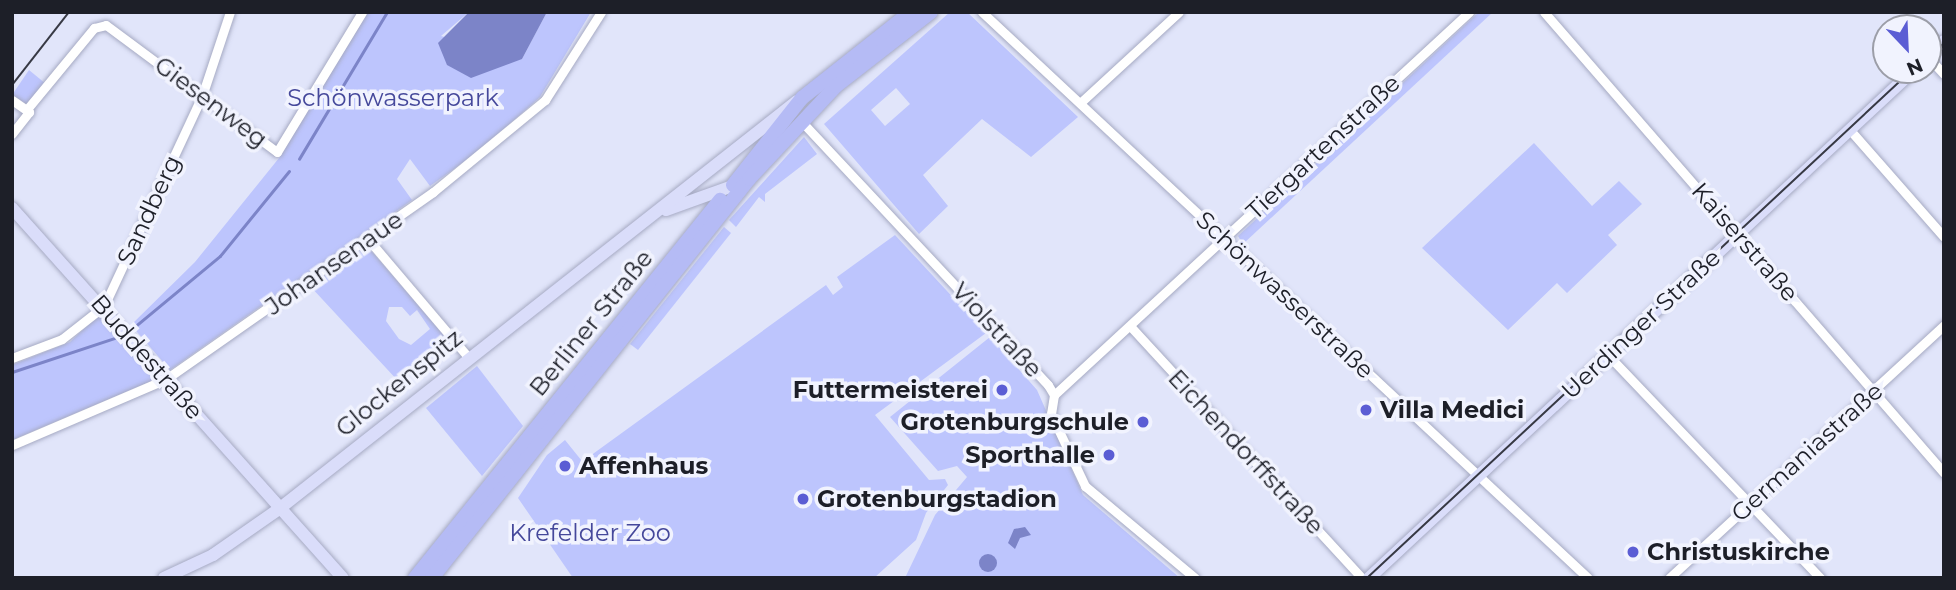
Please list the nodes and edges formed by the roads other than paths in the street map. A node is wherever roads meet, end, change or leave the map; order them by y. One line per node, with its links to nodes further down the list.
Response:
1 (230, 12): 11 (street, Sandberg)
2 (362, 12): 11 (street, Giesenweg)
3 (601, 12): 26 (street, Johansenaue)
4 (911, 12): 12 (main road, Glockenspitz)
5 (931, 12): 16 (main road)
6 (982, 12): 14 (street, Schönwasserstraße)
7 (1179, 12): 14 (street)
8 (1469, 12): 25 (street, Tiergartenstraße)
9 (1544, 12): 23 (street, Kaiserstraße)
10 (1899, 84): 17 (main road, Uerdinger Straße)
11 (202, 96): 15 (street, Giesenweg); 27 (street, Sandberg)
12 (802, 97): 20 (main road, Berliner Straße); 22 (main road, Glockenspitz)
13 (12, 100): 15 (street)
14 (1080, 103): 25 (street, Schönwasserstraße)
15 (28, 108): 18 (street, Giesenweg)
16 (802, 122): 19 (main road, Berliner Straße); 35 (street, Violstraße)
17 (1850, 130): 23 (main road, Uerdinger Straße); 24 (street)
18 (12, 134)
19 (750, 179): 20 (main road, Glockenspitz); 44 (main road, Berliner Straße)
20 (730, 188): 22 (main road, Glockenspitz); 43 (main road, Berliner Straße)
21 (12, 208): 27 (main road, Buddestraße)
22 (655, 214): 31 (main road, Glockenspitz)
23 (1739, 233): 30 (main road, Uerdinger Straße); 34 (street, Kaiserstraße)
24 (1944, 237)
25 (1225, 238): 29 (street, Tiergartenstraße); 38 (street, Schönwasserstraße)
26 (368, 239): 31 (street); 33 (street, Johansenaue)
27 (104, 306): 32 (street, Sandberg); 33 (main road, Buddestraße)
28 (1944, 325): 34 (street, Germaniastraße)
29 (1131, 327): 35 (street, Tiergartenstraße); 46 (street, Eichendorffstraße)
30 (1608, 355): 38 (main road, Uerdinger Straße); 39 (street)
31 (468, 357): 40 (main road, Glockenspitz)
32 (12, 358)
33 (166, 379): 36 (street, Johansenaue); 40 (main road, Buddestraße)
34 (1873, 392): 37 (street, Kaiserstraße); 39 (street, Germaniastraße)
35 (1054, 396): 45 (street, Violstraße)
36 (12, 445)
37 (1944, 473)
38 (1477, 477): 47 (main road, Uerdinger Straße); 48 (street, Schönwasserstraße)
39 (1748, 505): 49 (street, Germaniastraße); 50 (street)
40 (279, 509): 41 (main road, Glockenspitz); 42 (main road, Buddestraße)
41 (164, 578)
42 (343, 578)
43 (415, 578)
44 (432, 578)
45 (1195, 578)
46 (1362, 578)
47 (1369, 578)
48 (1588, 578)
49 (1670, 578)
50 (1820, 578)

